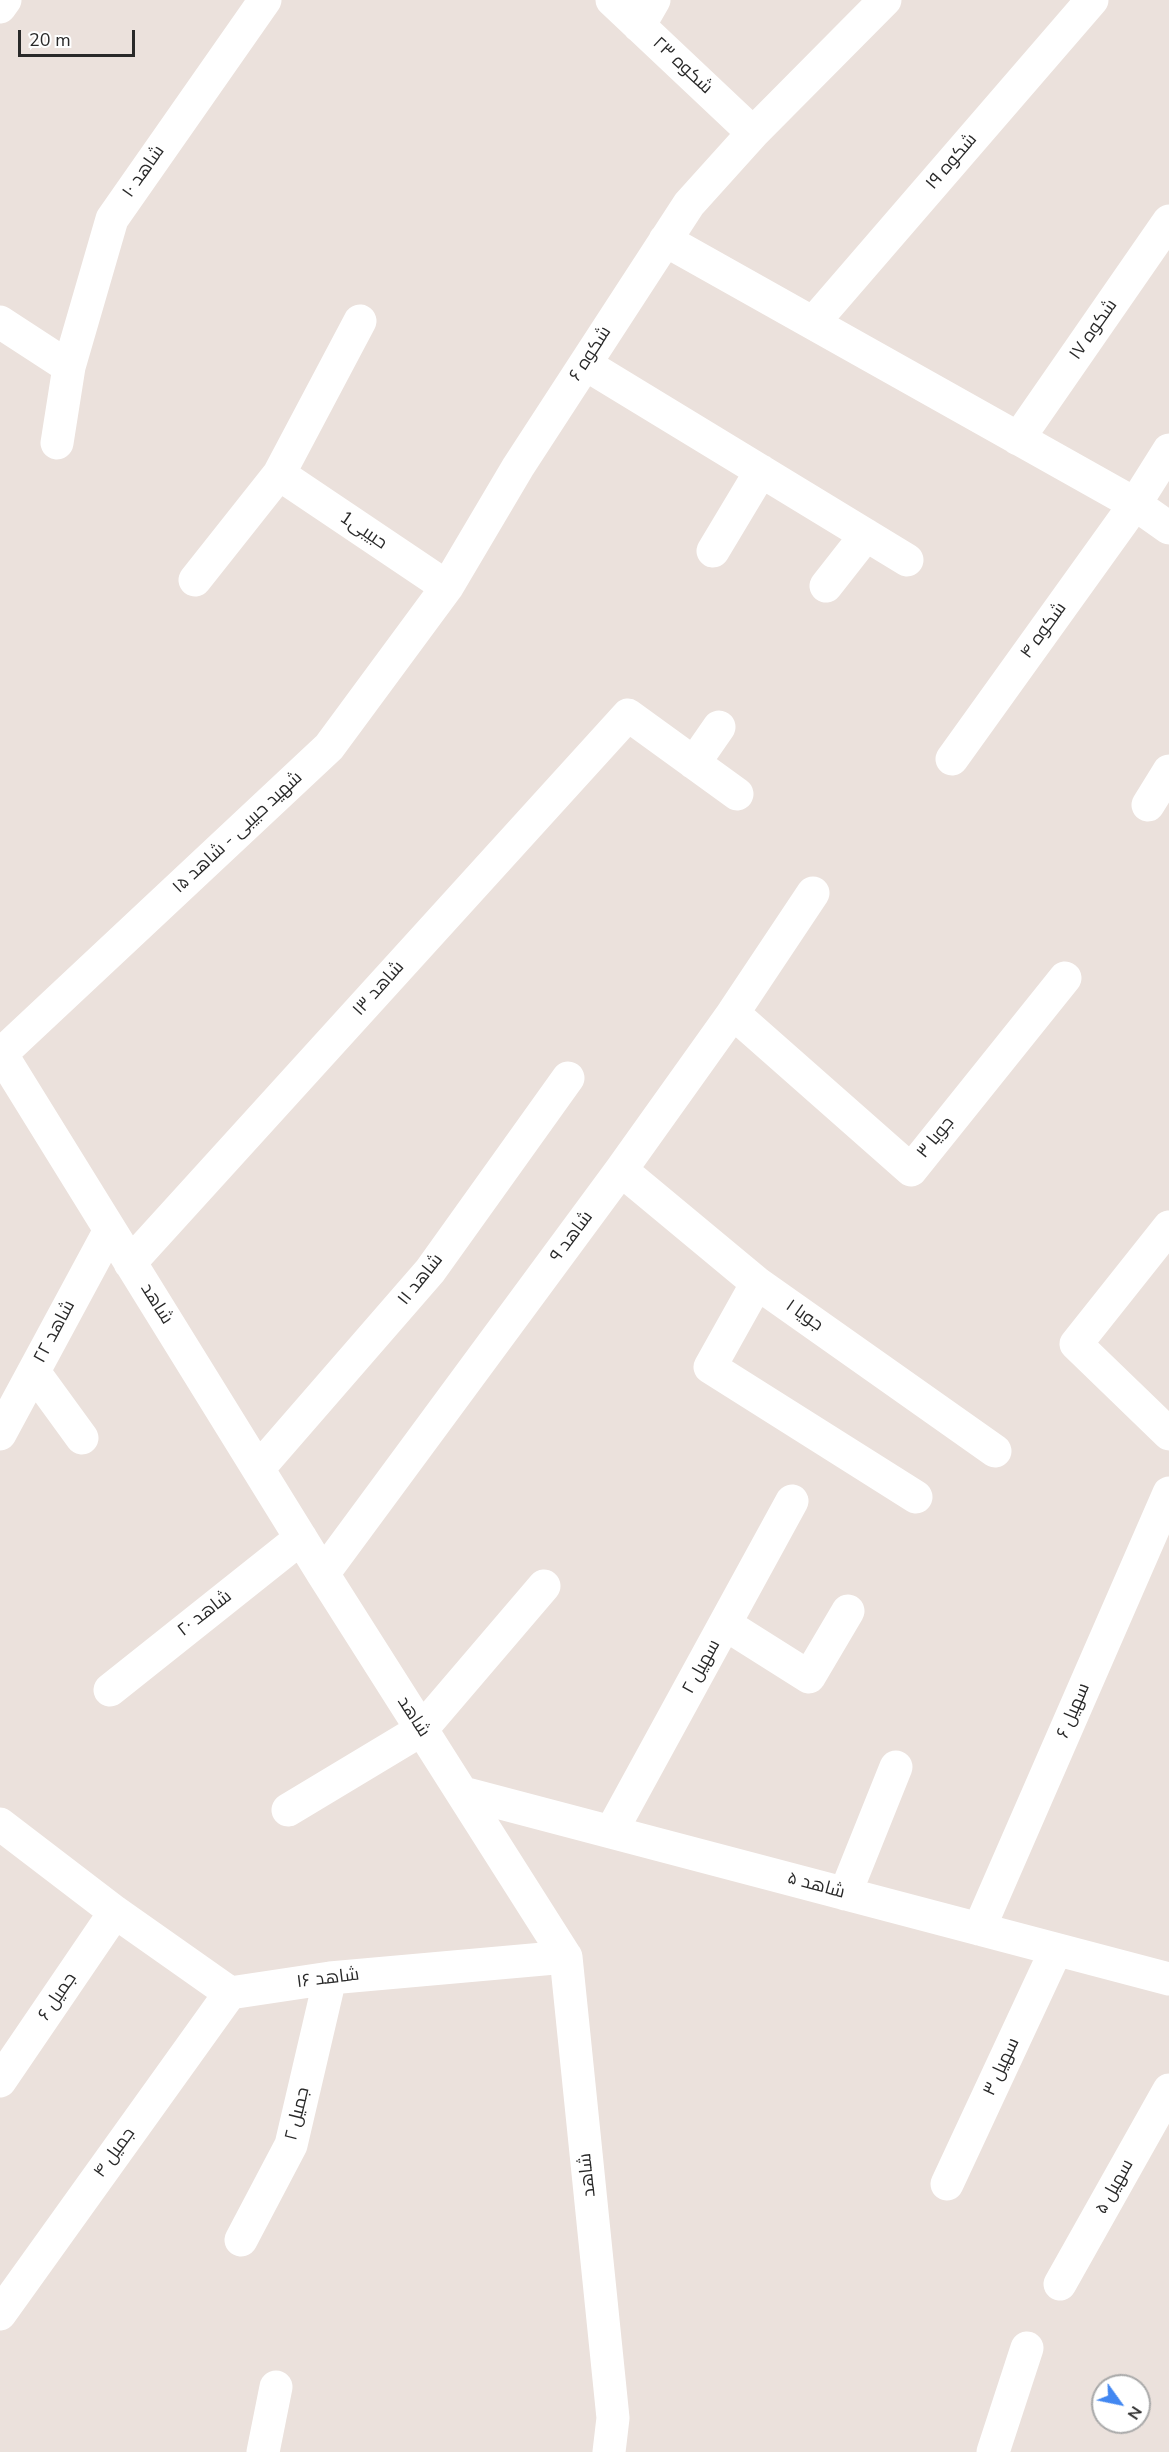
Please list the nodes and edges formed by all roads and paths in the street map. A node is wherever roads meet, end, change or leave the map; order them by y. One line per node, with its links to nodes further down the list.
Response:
1 (5, 0): 6 (street)
2 (265, 0): 15 (street, شاهد ۱۰)
3 (612, 0): 7 (street, شکوه ۲۳)
4 (885, 0): 8 (street, شکوه ۶)
5 (1092, 0): 13 (street, شکوه ۱۹)
6 (0, 7)
7 (646, 13): 8 (street, شکوه ۲۳)
8 (753, 133): 10 (street, شکوه ۶)
9 (1169, 221): 16 (street, شکوه ۱۷)
10 (665, 240): 13 (street); 14 (street, شکوه ۶)
11 (360, 321): 20 (street)
12 (0, 322): 15 (street)
13 (813, 323): 16 (street)
14 (585, 364): 19 (street); 28 (street, شکوه ۶)
15 (69, 367): 17 (street, شاهد ۱۰)
16 (1018, 439): 21 (street)
17 (57, 443)
18 (1169, 450): 21 (street, شکوه ۴)
19 (761, 471): 23 (street); 24 (street)
20 (279, 474): 26 (street); 28 (street, حبیبی1)
21 (1135, 504): 22 (street); 30 (street, شکوه ۴)
22 (1169, 528)
23 (866, 535): 25 (street); 27 (street)
24 (713, 551)
25 (907, 560)
26 (195, 579)
27 (826, 585)
28 (447, 587): 38 (street, شهید حبیبی - شاهد ۱۵)
29 (719, 727): 31 (street)
30 (952, 759)
31 (694, 763): 33 (street); 43 (street, شاهد ۱۳)
32 (1169, 771): 34 (street)
33 (737, 794)
34 (1148, 805)
35 (813, 893): 37 (street, شاهد ۹)
36 (1065, 978): 37 (street, جویا ۳)
37 (733, 1013): 40 (street, شاهد ۹)
38 (0, 1054): 42 (street, شاهد)
39 (568, 1078): 50 (street, شاهد ۱۱)
40 (621, 1170): 44 (street, جویا ۱); 55 (street, شاهد ۹)
41 (1169, 1227): 47 (street)
42 (110, 1230): 43 (street, شاهد); 45 (street, شاهد ۲۲)
43 (130, 1263): 50 (street, شاهد)
44 (757, 1283): 49 (street, جویا ۱); 52 (street)
45 (34, 1372): 46 (street, شاهد ۲۲); 48 (street)
46 (0, 1434)
47 (1169, 1434)
48 (82, 1438)
49 (995, 1451)
50 (258, 1469): 54 (street, شاهد)
51 (1169, 1493): 68 (street, سهیل ۶)
52 (916, 1497)
53 (792, 1501): 58 (street, سهیل ۲)
54 (301, 1538): 55 (street, شاهد); 59 (street, شاهد ۲۰)
55 (323, 1574): 60 (street, شاهد)
56 (544, 1586): 60 (street)
57 (848, 1611): 58 (street)
58 (725, 1624): 65 (street, سهیل ۲)
59 (110, 1690)
60 (421, 1730): 62 (street, شاهد); 63 (street)
61 (896, 1767): 66 (street)
62 (463, 1793): 65 (street, شاهد ۵); 70 (street, شاهد)
63 (288, 1810)
64 (0, 1824): 67 (street)
65 (612, 1832): 66 (street, شاهد ۵)
66 (845, 1894): 68 (street, شاهد ۵)
67 (115, 1912): 73 (street); 74 (street, جمیل ۶)
68 (979, 1929): 69 (street, شاهد ۵)
69 (1056, 1950): 72 (street, شاهد ۵); 76 (street, سهیل ۳)
70 (566, 1957): 71 (street, شاهد ۱۶); 83 (street, شاهد)
71 (330, 1978): 73 (street, شاهد ۱۶); 77 (street, جمیل ۲)
72 (1169, 1979)
73 (230, 1993): 79 (street, جمیل ۴)
74 (0, 2081)
75 (1169, 2090): 78 (street, سهیل ۵)
76 (948, 2184)
77 (241, 2240)
78 (1060, 2284)
79 (0, 2314)
80 (1027, 2348): 84 (street)
81 (276, 2387): 82 (street)
82 (263, 2452)
83 (609, 2452)
84 (993, 2452)

